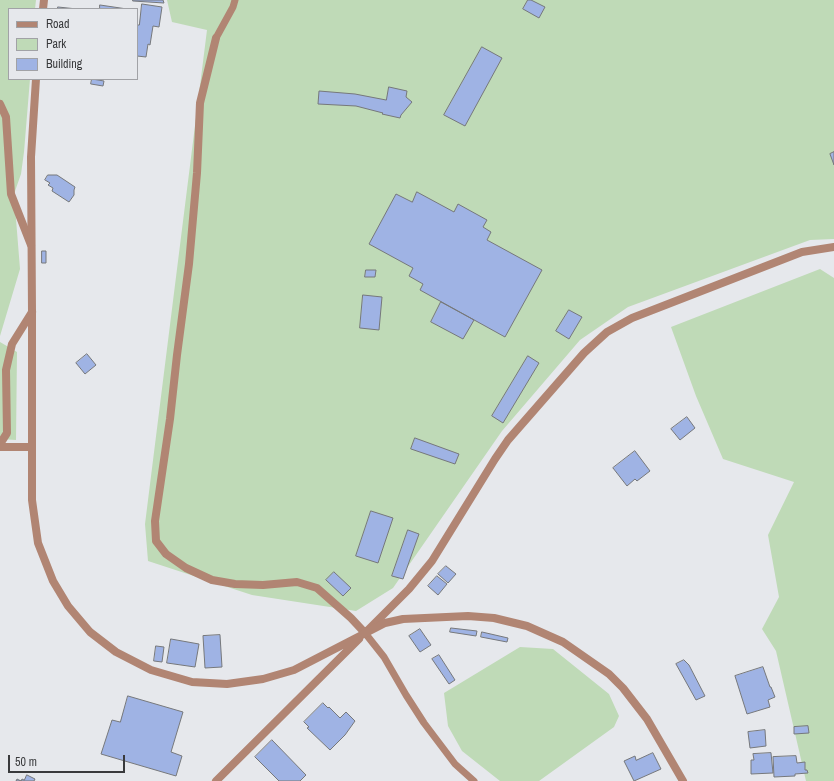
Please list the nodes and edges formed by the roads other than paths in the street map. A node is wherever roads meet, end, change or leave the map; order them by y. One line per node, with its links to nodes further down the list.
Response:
1 (235, 0): 2 (lane)
2 (216, 38): 10 (street)
3 (36, 80): 5 (street)
4 (0, 104): 5 (street)
5 (31, 246): 7 (street)
6 (834, 248): 10 (street)
7 (32, 312): 8 (street); 9 (street)
8 (0, 445): 9 (street)
9 (32, 447): 10 (street)
10 (365, 633): 11 (street); 12 (lane); 13 (street)
11 (216, 781)
12 (474, 781)
13 (683, 781)

